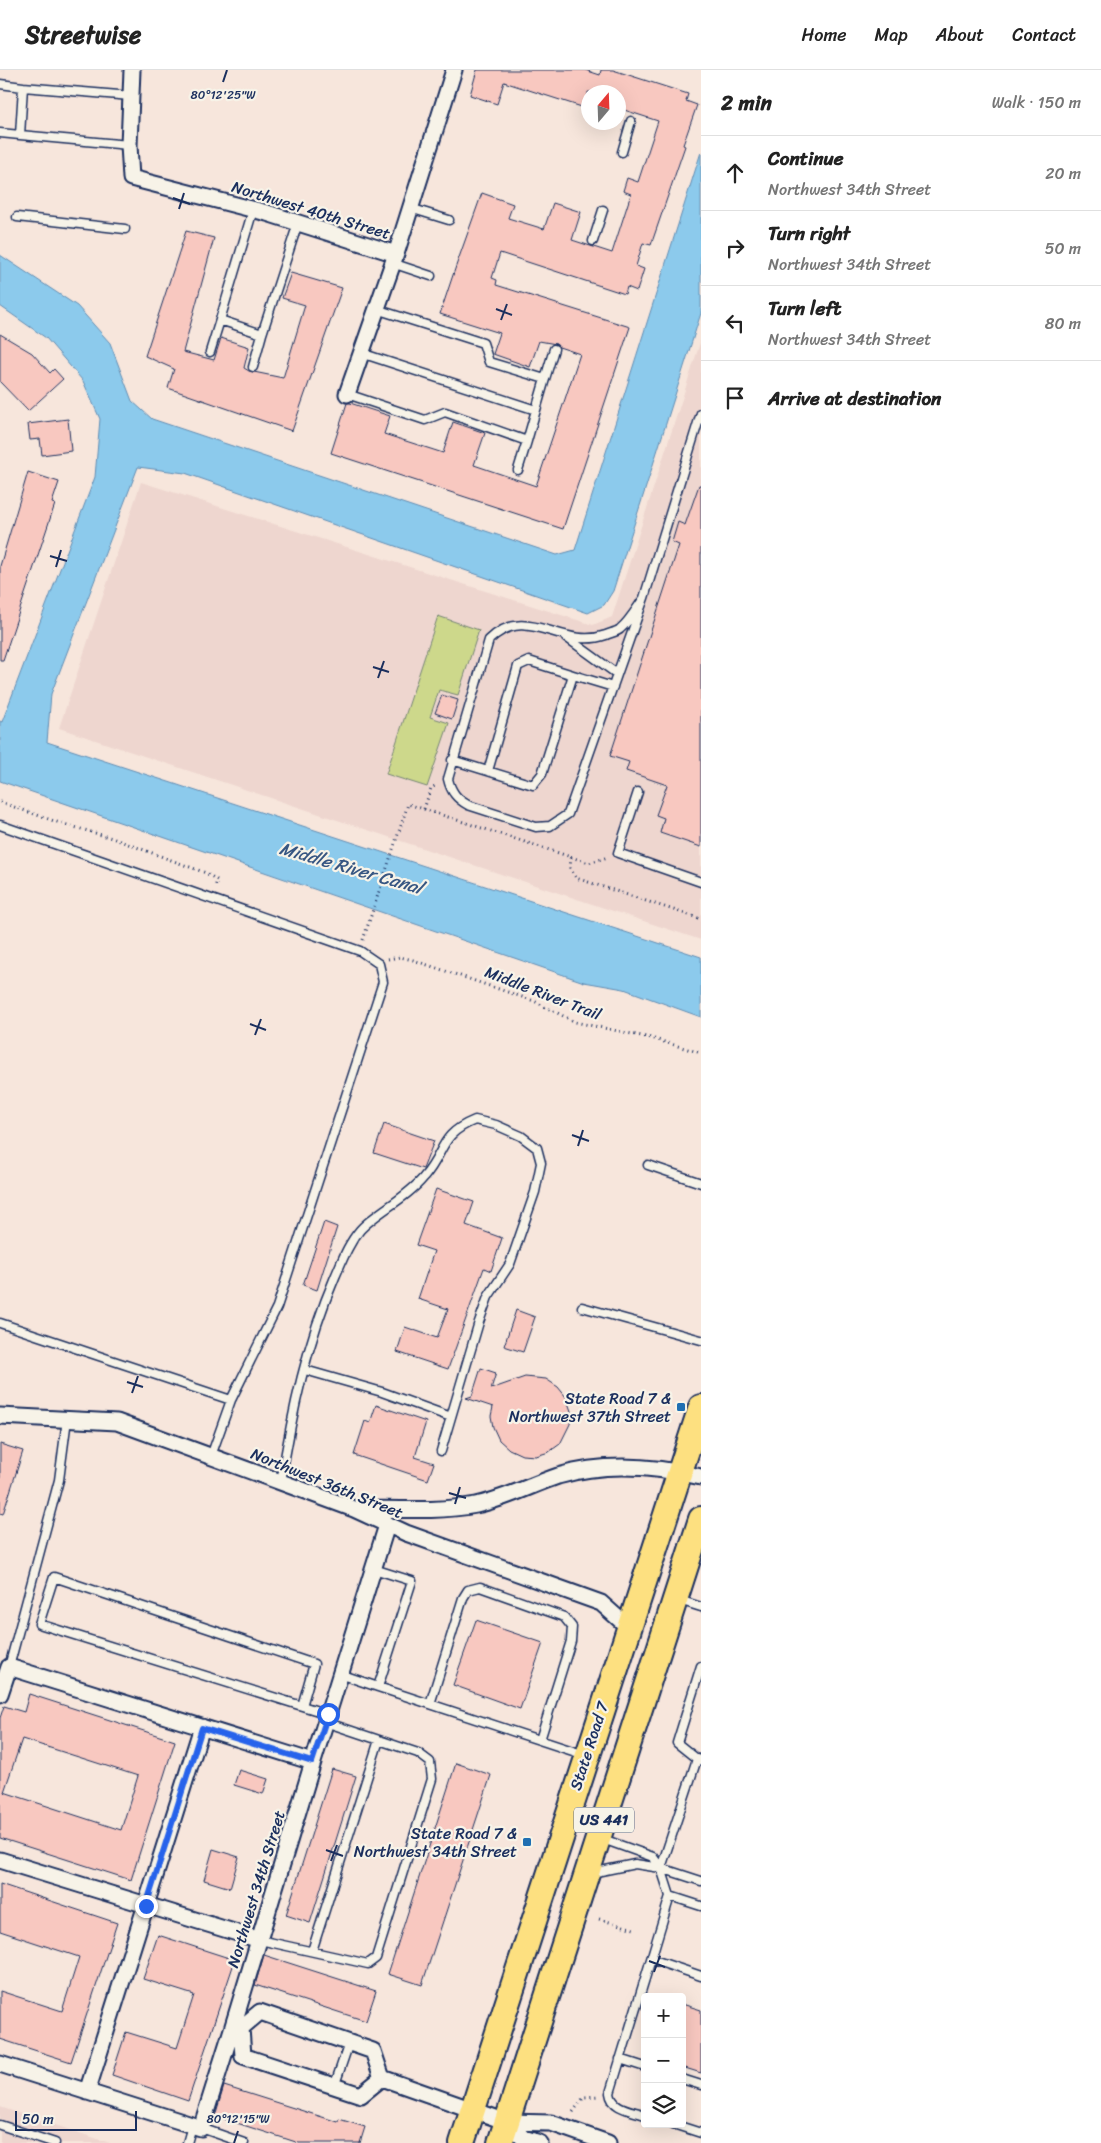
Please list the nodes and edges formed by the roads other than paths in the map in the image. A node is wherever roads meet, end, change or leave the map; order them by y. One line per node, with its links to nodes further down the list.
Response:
1 (132, 70): 5 (street)
2 (454, 70): 11 (street)
3 (0, 84): 4 (lane)
4 (23, 87): 5 (lane); 8 (lane)
5 (131, 96): 9 (street)
6 (631, 121): 10 (lane)
7 (0, 133): 8 (lane)
8 (20, 135): 9 (lane)
9 (129, 145): 12 (street, Northwest 40th Street)
10 (622, 152)
11 (410, 208): 15 (lane); 19 (street)
12 (254, 210): 16 (street, Northwest 40th Street); 22 (lane)
13 (603, 210): 18 (lane)
14 (17, 217): 17 (lane)
15 (450, 220)
16 (298, 223): 19 (street, Northwest 40th Street); 23 (lane)
17 (125, 229)
18 (592, 240)
19 (394, 258): 20 (lane); 21 (street, Northwest 40th Street)
20 (432, 276)
21 (376, 309): 26 (street, Northwest 40th Street); 28 (lane)
22 (220, 320): 23 (lane); 25 (lane)
23 (262, 334): 27 (lane)
24 (554, 349): 28 (lane)
25 (210, 352)
26 (361, 353): 29 (street, Northwest 40th Street); 30 (lane)
27 (253, 367)
28 (545, 379): 30 (lane)
29 (347, 394): 32 (lane)
30 (536, 410): 32 (lane)
31 (701, 413): 34 (lane)
32 (526, 441): 33 (lane)
33 (518, 470)
34 (644, 598): 35 (lane); 36 (lane)
35 (566, 637): 36 (lane); 39 (lane)
36 (617, 674): 38 (lane)
37 (573, 675): 38 (lane); 40 (lane); 40 (lane)
38 (612, 687): 39 (lane)
39 (452, 760): 40 (lane)
40 (488, 770)
41 (638, 792): 43 (lane)
42 (0, 825): 50 (lane)
43 (701, 882)
44 (648, 1165): 45 (lane)
45 (701, 1183)
46 (582, 1307): 48 (lane)
47 (0, 1323): 50 (lane)
48 (701, 1340)
49 (305, 1370): 53 (lane); 53 (lane); 58 (lane)
50 (231, 1400): 56 (lane)
51 (701, 1408): 57 (main road, State Road 7 / US 441)
52 (0, 1416): 54 (street, Northwest 36th Street)
53 (451, 1417): 55 (lane)
54 (67, 1419): 56 (street, Northwest 36th Street); 67 (lane)
55 (441, 1451)
56 (211, 1456): 58 (street, Northwest 36th Street)
57 (690, 1475): 59 (street); 65 (main road, State Road 7 / US 441)
58 (281, 1482): 59 (street, Northwest 36th Street)
59 (354, 1509): 61 (street, Northwest 36th Street)
60 (701, 1519): 63 (main road, US 441)
61 (388, 1525): 62 (street, Northwest 34th Street); 65 (street, Northwest 36th Street)
62 (374, 1569): 68 (street, Northwest 34th Street); 69 (lane)
63 (675, 1598): 64 (lane); 80 (main road, US 441)
64 (701, 1607)
65 (628, 1627): 77 (main road, State Road 7 / US 441)
66 (701, 1666): 78 (lane)
67 (9, 1667): 70 (street); 74 (street)
68 (340, 1674): 69 (lane); 73 (street, Northwest 34th Street)
69 (378, 1687): 71 (lane)
70 (0, 1694)
71 (430, 1704): 76 (lane); 76 (lane)
72 (302, 1706): 72 (lane); 73 (lane)
73 (326, 1718): 75 (lane); 79 (street, Northwest 34th Street)
74 (202, 1728): 79 (street); 86 (street)
75 (379, 1740): 89 (lane); 89 (lane)
76 (540, 1740): 77 (lane)
77 (587, 1756): 102 (main road, State Road 7 / US 441)
78 (699, 1760): 82 (lane)
79 (312, 1762): 88 (street, Northwest 34th Street)
80 (598, 1837): 82 (lane); 83 (main road, US 441)
81 (0, 1860): 86 (street)
82 (661, 1868): 83 (lane); 84 (lane); 85 (lane)
83 (587, 1874): 107 (main road, US 441)
84 (701, 1881)
85 (670, 1896): 87 (lane); 90 (lane)
86 (146, 1906): 88 (street); 101 (street)
87 (701, 1906)
88 (260, 1940): 89 (lane); 92 (street, Northwest 34th Street)
89 (312, 1952)
90 (651, 1959): 91 (lane); 94 (lane)
91 (701, 1976)
92 (237, 2027): 93 (street); 100 (street, Northwest 34th Street); 105 (street, Northwest 34th Street)
93 (349, 2042): 97 (street); 100 (lane)
94 (620, 2059): 96 (lane); 103 (lane)
95 (0, 2064): 101 (street)
96 (641, 2066)
97 (382, 2078): 100 (street, Northwest 34th Street); 102 (street)
98 (686, 2080): 99 (lane)
99 (701, 2085)
100 (334, 2087)
101 (87, 2092): 105 (street)
102 (472, 2110): 107 (street); 112 (main road, State Road 7 / US 441)
103 (641, 2114)
104 (0, 2125): 109 (lane)
105 (196, 2127): 110 (lane); 111 (lane)
106 (684, 2128): 108 (lane)
107 (503, 2132): 113 (street); 114 (street)
108 (701, 2134)
109 (55, 2143)
110 (187, 2143)
111 (244, 2143)
112 (462, 2143)
113 (540, 2143)
114 (608, 2143)

